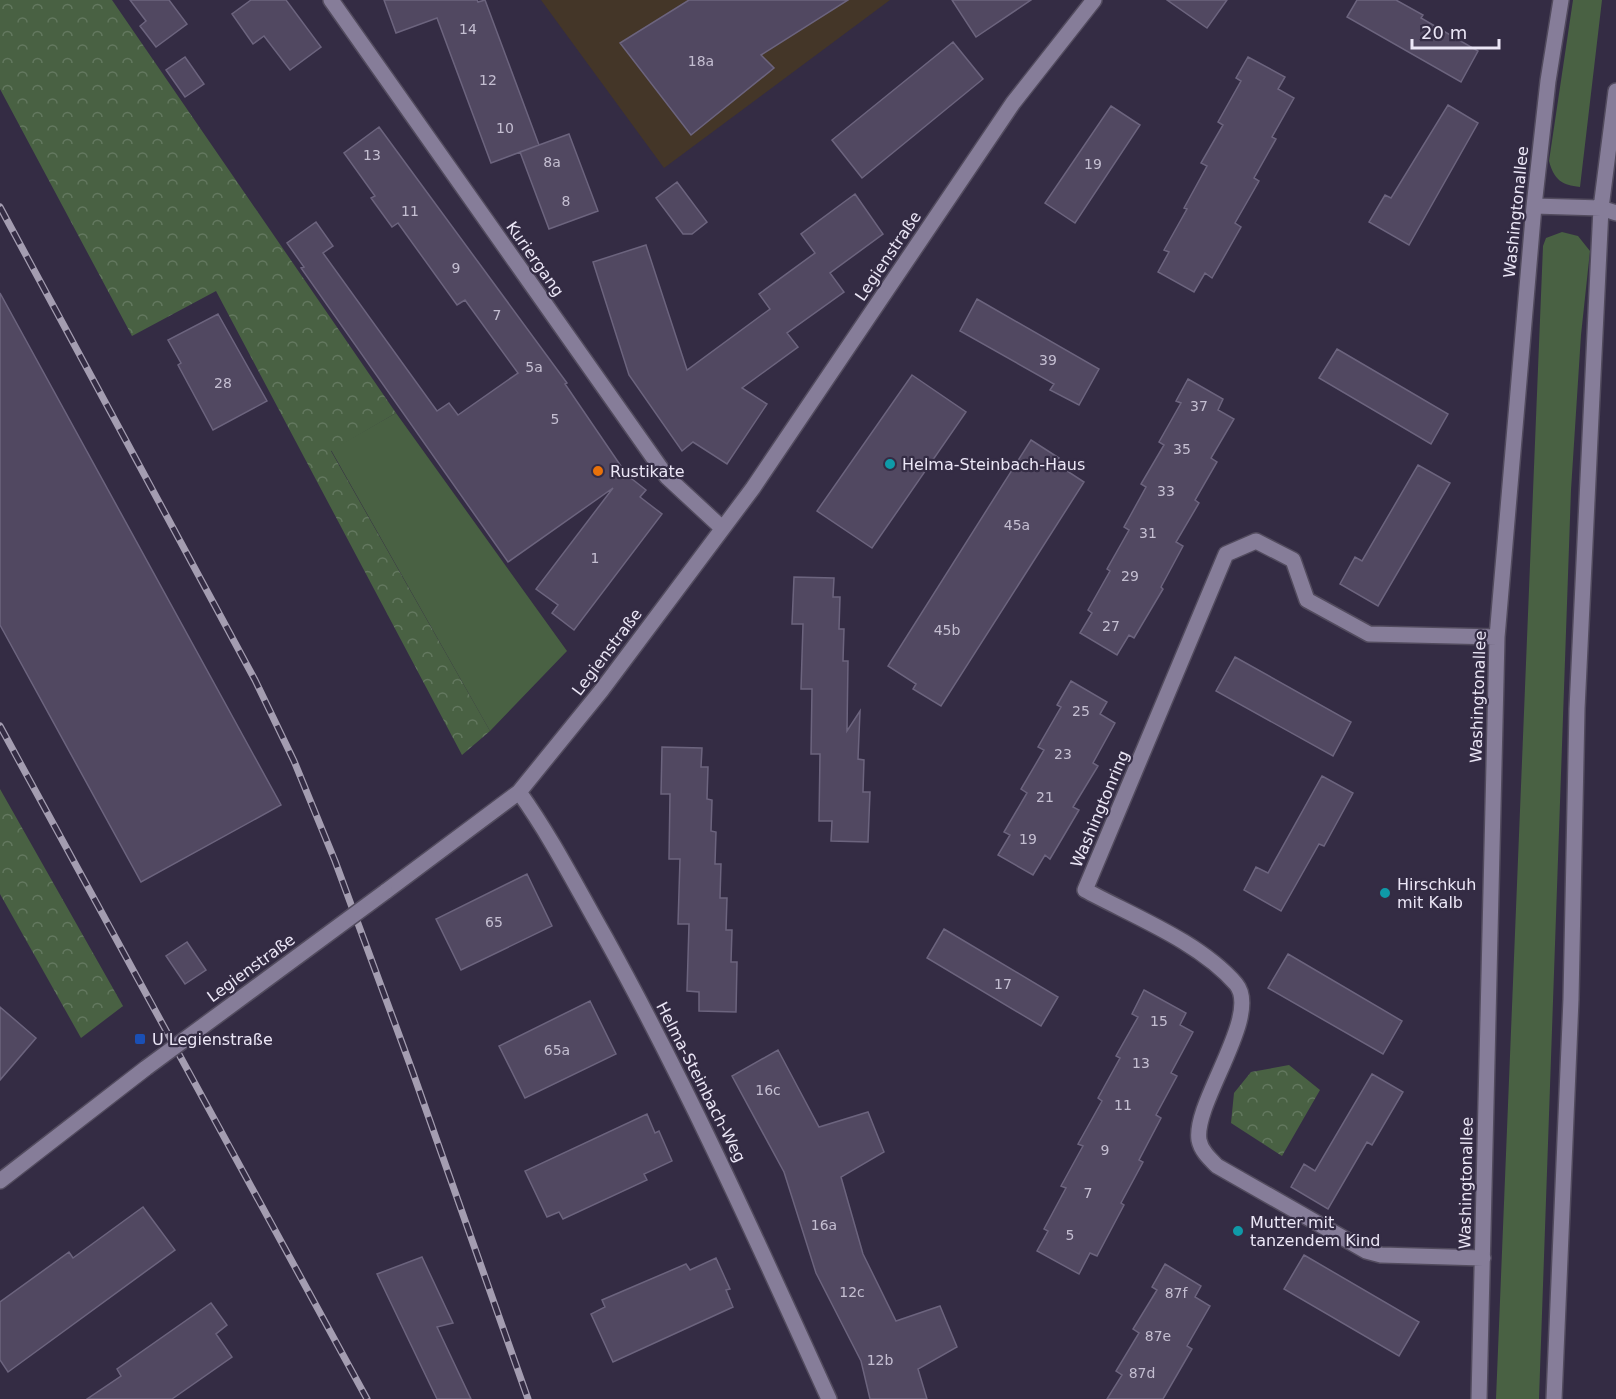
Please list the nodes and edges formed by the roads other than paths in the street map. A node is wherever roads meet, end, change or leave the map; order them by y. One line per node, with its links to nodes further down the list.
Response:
1 (331, 0): 8 (street, Kuriergang)
2 (1094, 0): 8 (street, Legienstraße)
3 (1561, 0): 5 (street, Washingtonallee)
4 (1616, 91): 6 (street)
5 (1534, 206): 6 (street); 9 (street, Washingtonallee)
6 (1601, 208): 7 (street); 15 (street)
7 (1616, 213)
8 (722, 528): 10 (street, Legienstraße)
9 (1497, 637): 12 (street, Washingtonallee); 12 (street, Washingtonring)
10 (519, 792): 11 (street, Legienstraße, bridge); 13 (street, Helma-Steinbach-Weg)
11 (0, 1181)
12 (1483, 1258): 14 (street, Washingtonallee)
13 (829, 1399)
14 (1479, 1399)
15 (1554, 1399)

